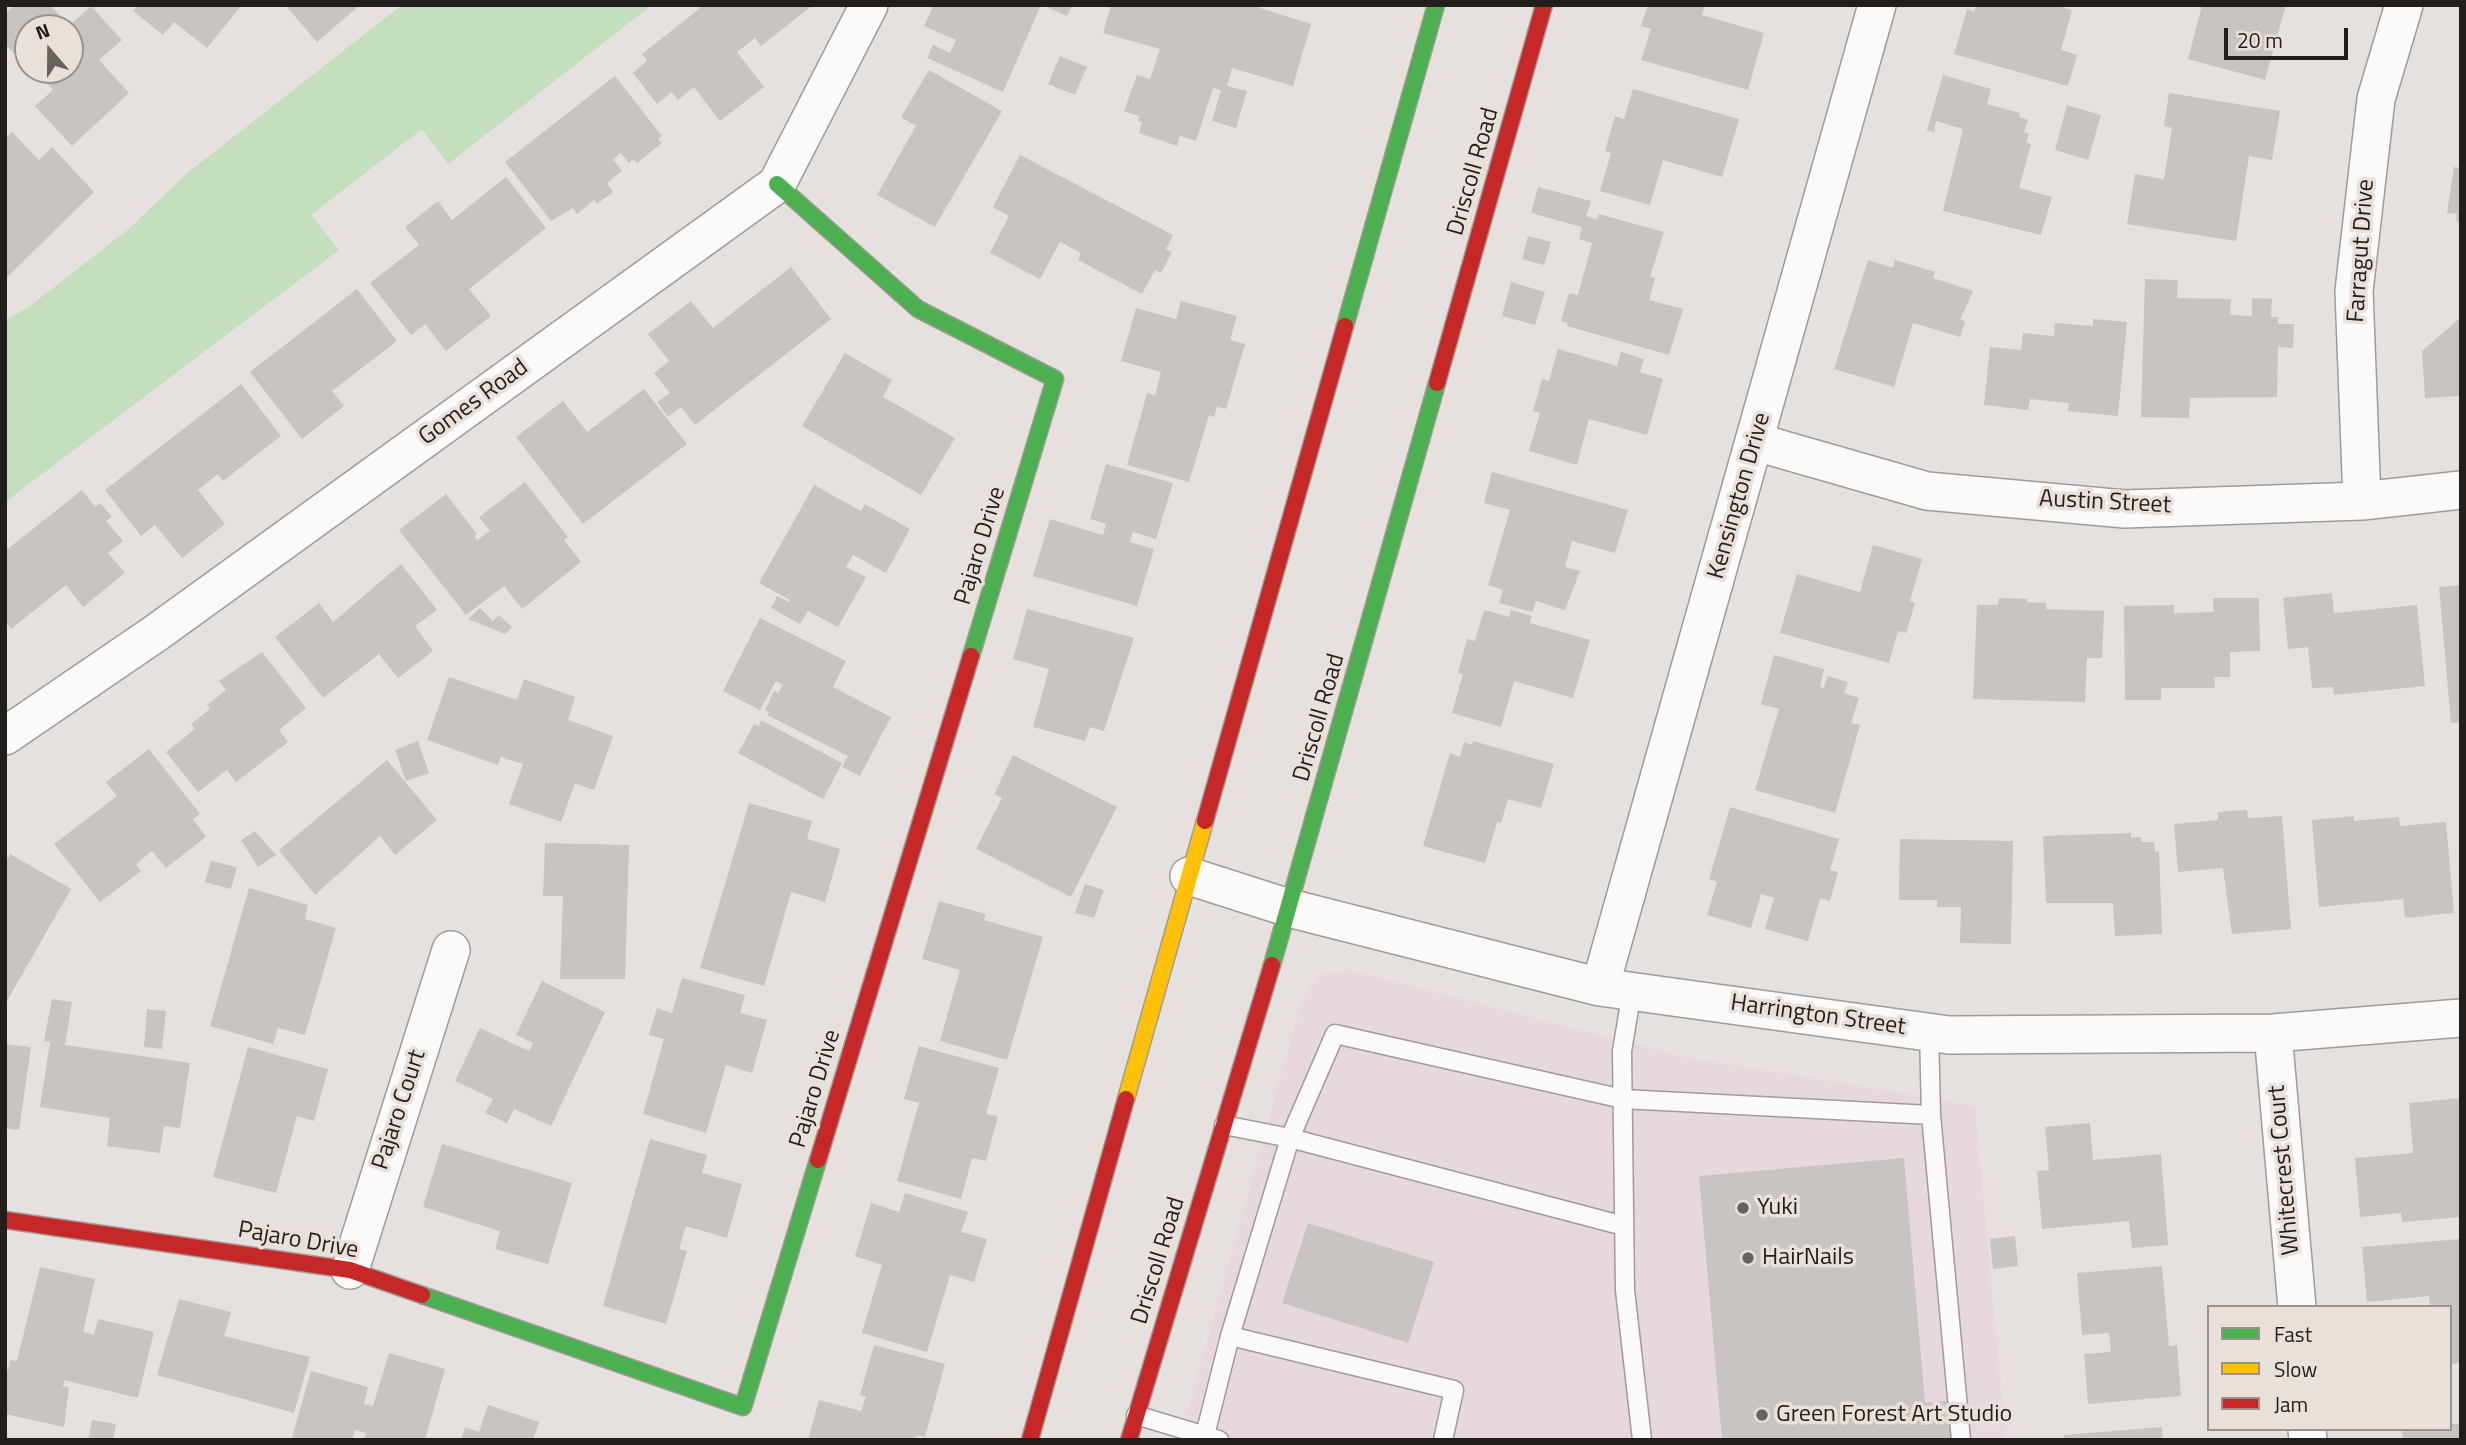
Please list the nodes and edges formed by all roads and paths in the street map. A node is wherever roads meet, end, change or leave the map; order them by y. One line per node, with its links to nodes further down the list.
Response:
1 (869, 5): 6 (street, Gomes Road)
2 (1436, 5): 11 (street)
3 (1544, 5): 12 (street, Driscoll Road)
4 (1877, 5): 7 (street, Kensington Drive)
5 (2404, 5): 9 (street, Farragut Drive)
6 (777, 184): 10 (street, Gomes Road); 24 (street, Pajaro Drive)
7 (1756, 442): 9 (street, Austin Street); 14 (street, Kensington Drive)
8 (2461, 490): 9 (street, Austin Street)
9 (2362, 500)
10 (5, 736)
11 (1189, 876): 12 (street, Harrington Street); 29 (street)
12 (1289, 908): 14 (street, Harrington Street); 20 (street, Driscoll Road)
13 (451, 950): 24 (street, Pajaro Court)
14 (1616, 989): 16 (street, Harrington Street); 18 (lane)
15 (2461, 1018): 17 (street, Harrington Street)
16 (1929, 1031): 17 (street, Harrington Street); 19 (lane)
17 (2273, 1033): 25 (street, Whitecrest Court)
18 (1623, 1099): 19 (lane); 21 (lane); 23 (lane)
19 (1931, 1115): 33 (lane)
20 (1224, 1125): 21 (lane); 27 (street, Driscoll Road)
21 (1290, 1138): 23 (lane); 26 (lane)
22 (5, 1220): 24 (street, Pajaro Drive)
23 (1624, 1226): 32 (lane)
24 (350, 1270)
25 (2297, 1305)
26 (1230, 1336): 28 (lane); 31 (lane)
27 (1136, 1415): 28 (lane); 30 (street, Driscoll Road)
28 (1212, 1438)
29 (1030, 1440)
30 (1129, 1440)
31 (1443, 1440)
32 (1642, 1440)
33 (1961, 1440)

